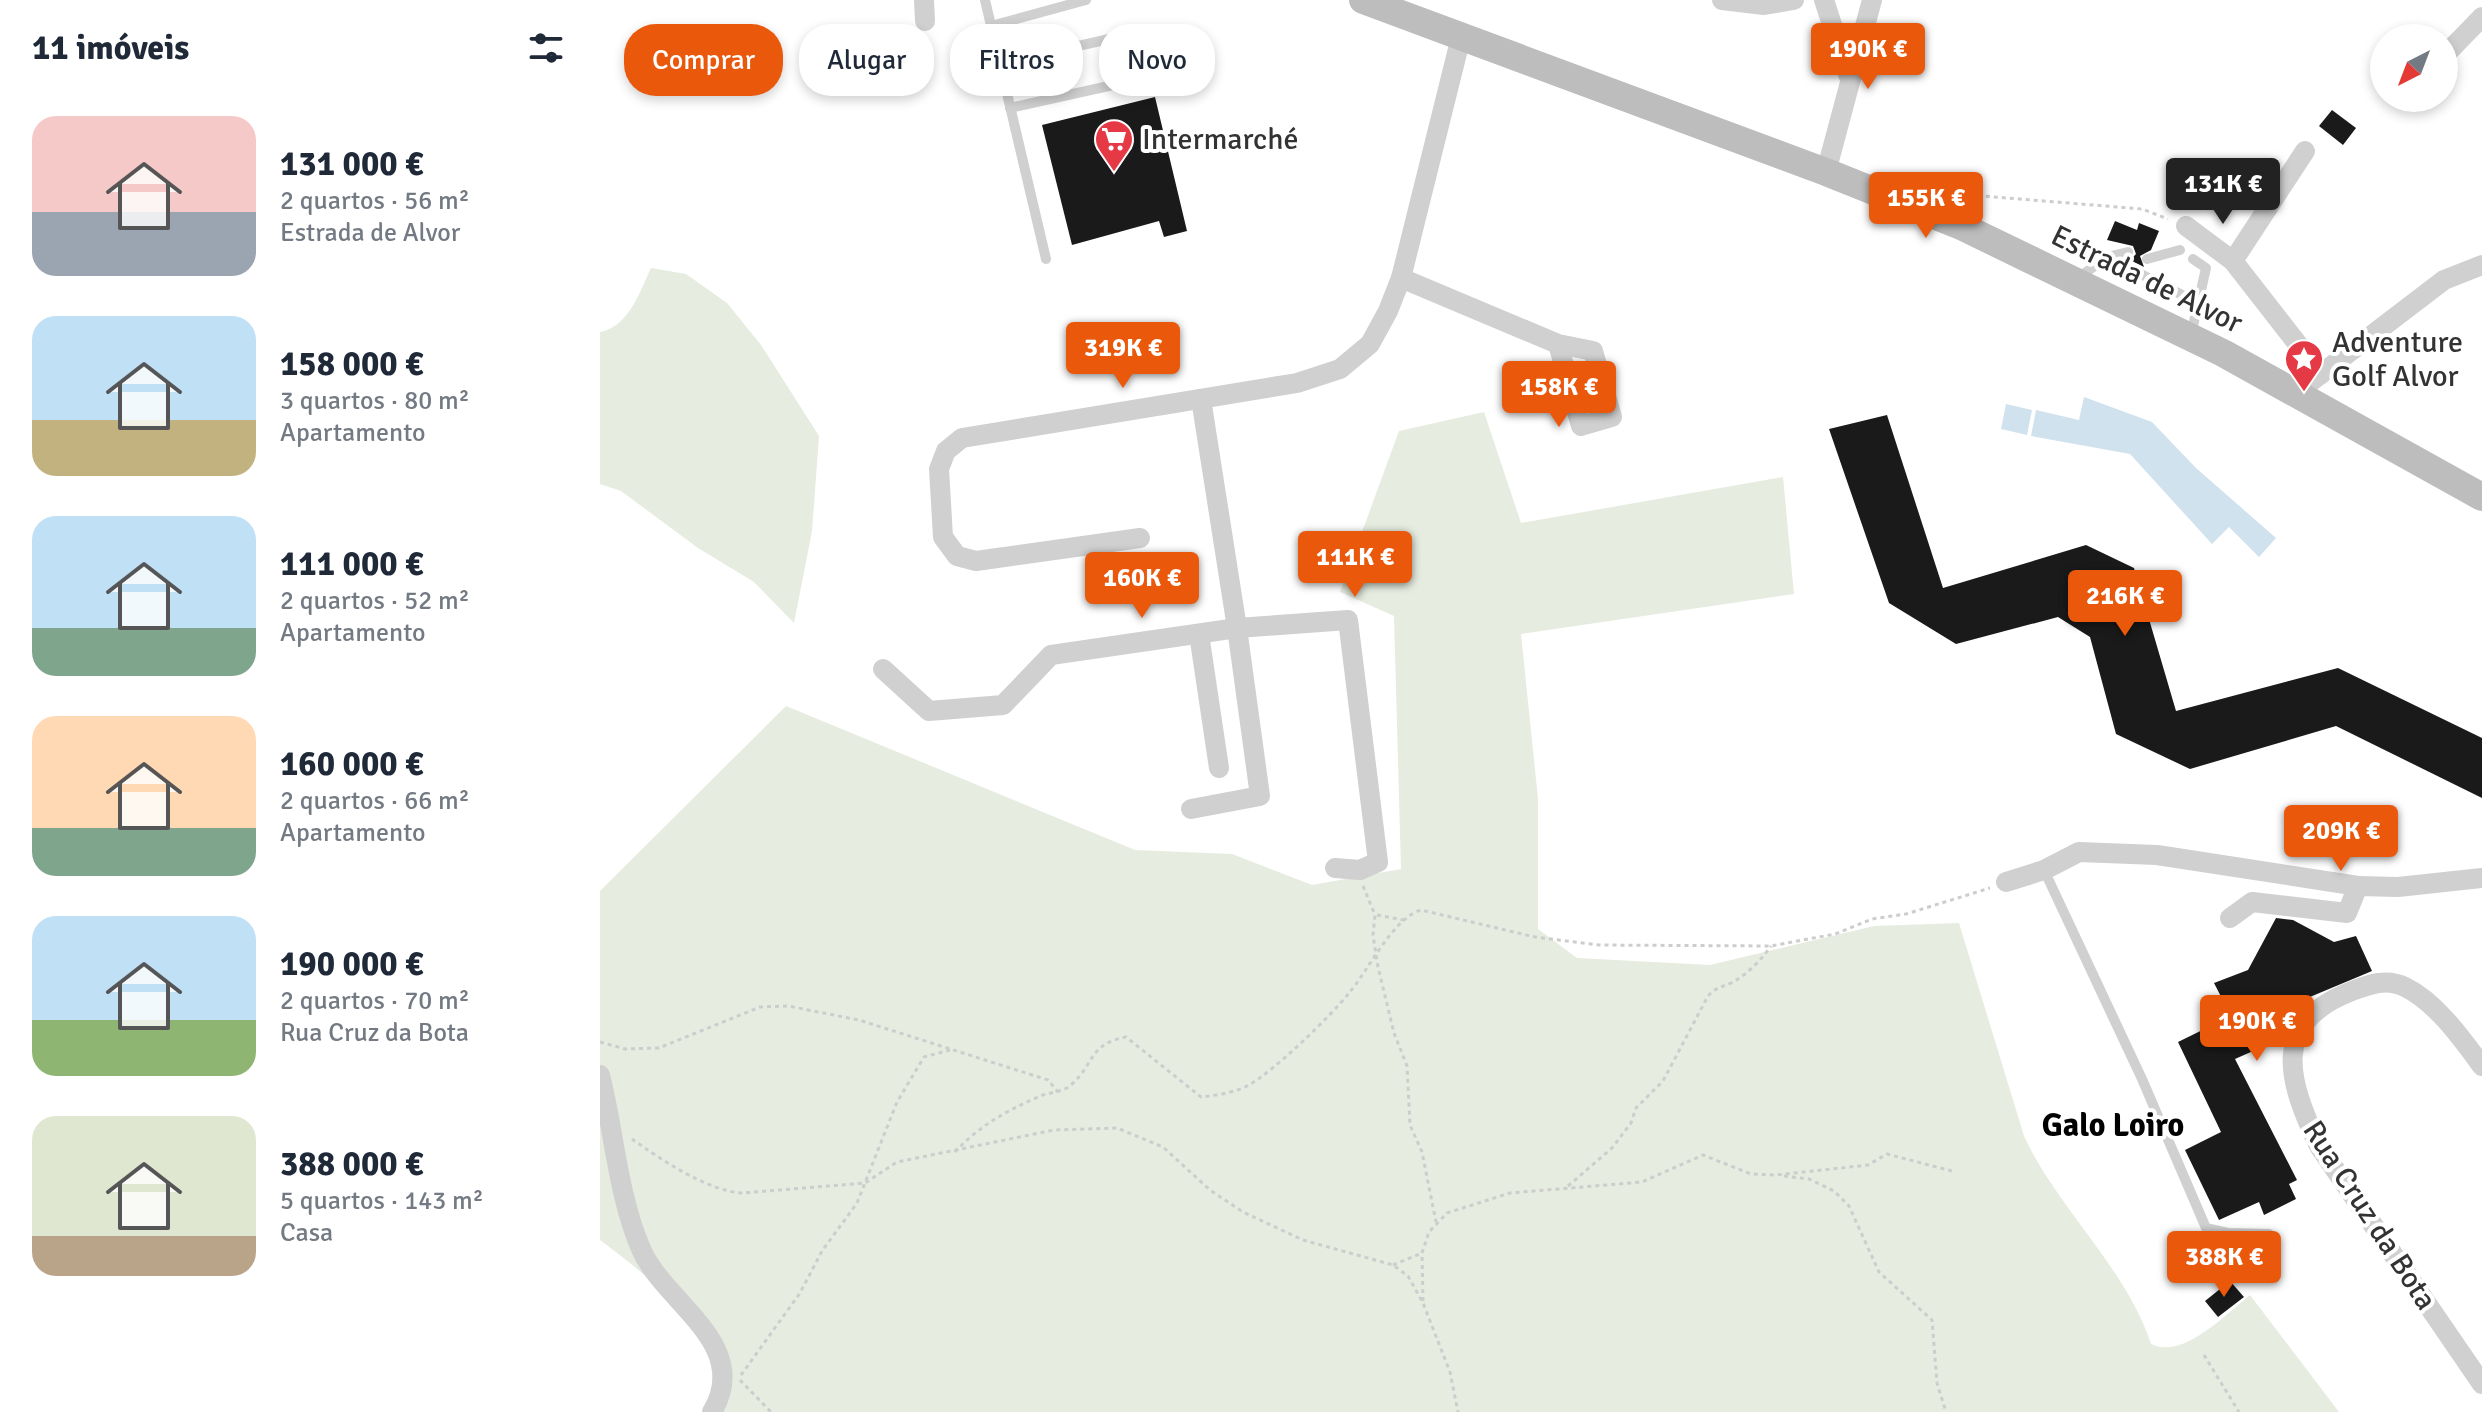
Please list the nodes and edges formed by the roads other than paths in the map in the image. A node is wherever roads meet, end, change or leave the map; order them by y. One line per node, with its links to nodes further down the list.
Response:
1 (924, 0): 10 (street)
2 (985, 0): 11 (lane)
3 (1086, 0): 12 (lane)
4 (1363, 0): 13 (street, Estrada de Alvor)
5 (1722, 0): 6 (street)
6 (1794, 0)
7 (1824, 0): 16 (street)
8 (1872, 0): 16 (street)
9 (2482, 17): 14 (street)
10 (925, 21)
11 (991, 24)
12 (998, 24)
13 (1461, 37): 22 (street, Estrada de Alvor); 32 (street)
14 (2458, 42)
15 (1083, 45): 17 (lane)
16 (1849, 77): 22 (street)
17 (1083, 92)
18 (1007, 96): 20 (lane)
19 (1064, 96): 20 (lane)
20 (1010, 108): 27 (lane)
21 (2305, 151): 30 (street)
22 (1826, 172): 33 (street, Estrada de Alvor)
23 (2186, 226): 30 (street)
24 (2180, 250): 28 (lane)
25 (2128, 252): 26 (lane)
26 (2107, 257): 33 (lane); 34 (lane)
27 (1046, 259)
28 (2147, 259)
29 (2193, 259): 34 (lane)
30 (2233, 261): 37 (street)
31 (2482, 265): 37 (street)
32 (1401, 278): 36 (street); 39 (street)
33 (2075, 281): 35 (street, Estrada de Alvor)
34 (2198, 303): 35 (lane)
35 (2191, 337): 38 (street, Estrada de Alvor)
36 (1558, 344)
37 (2321, 374): 38 (street)
38 (2296, 393): 40 (street, Estrada de Alvor)
39 (1201, 399): 41 (street); 42 (street)
40 (2482, 497)
41 (1140, 538)
42 (1237, 628): 43 (street); 46 (street); 47 (street)
43 (1199, 634): 44 (street); 45 (street)
44 (883, 669)
45 (1219, 768)
46 (1191, 809)
47 (1335, 868)
48 (2044, 870): 50 (street); 51 (street); 55 (lane)
49 (2482, 878): 51 (street)
50 (2006, 882)
51 (2358, 886): 52 (street)
52 (2230, 918)
53 (2482, 1066): 56 (street, Rua Cruz da Bota)
54 (600, 1075): 57 (street)
55 (2269, 1234)
56 (2482, 1384)
57 (712, 1412)

